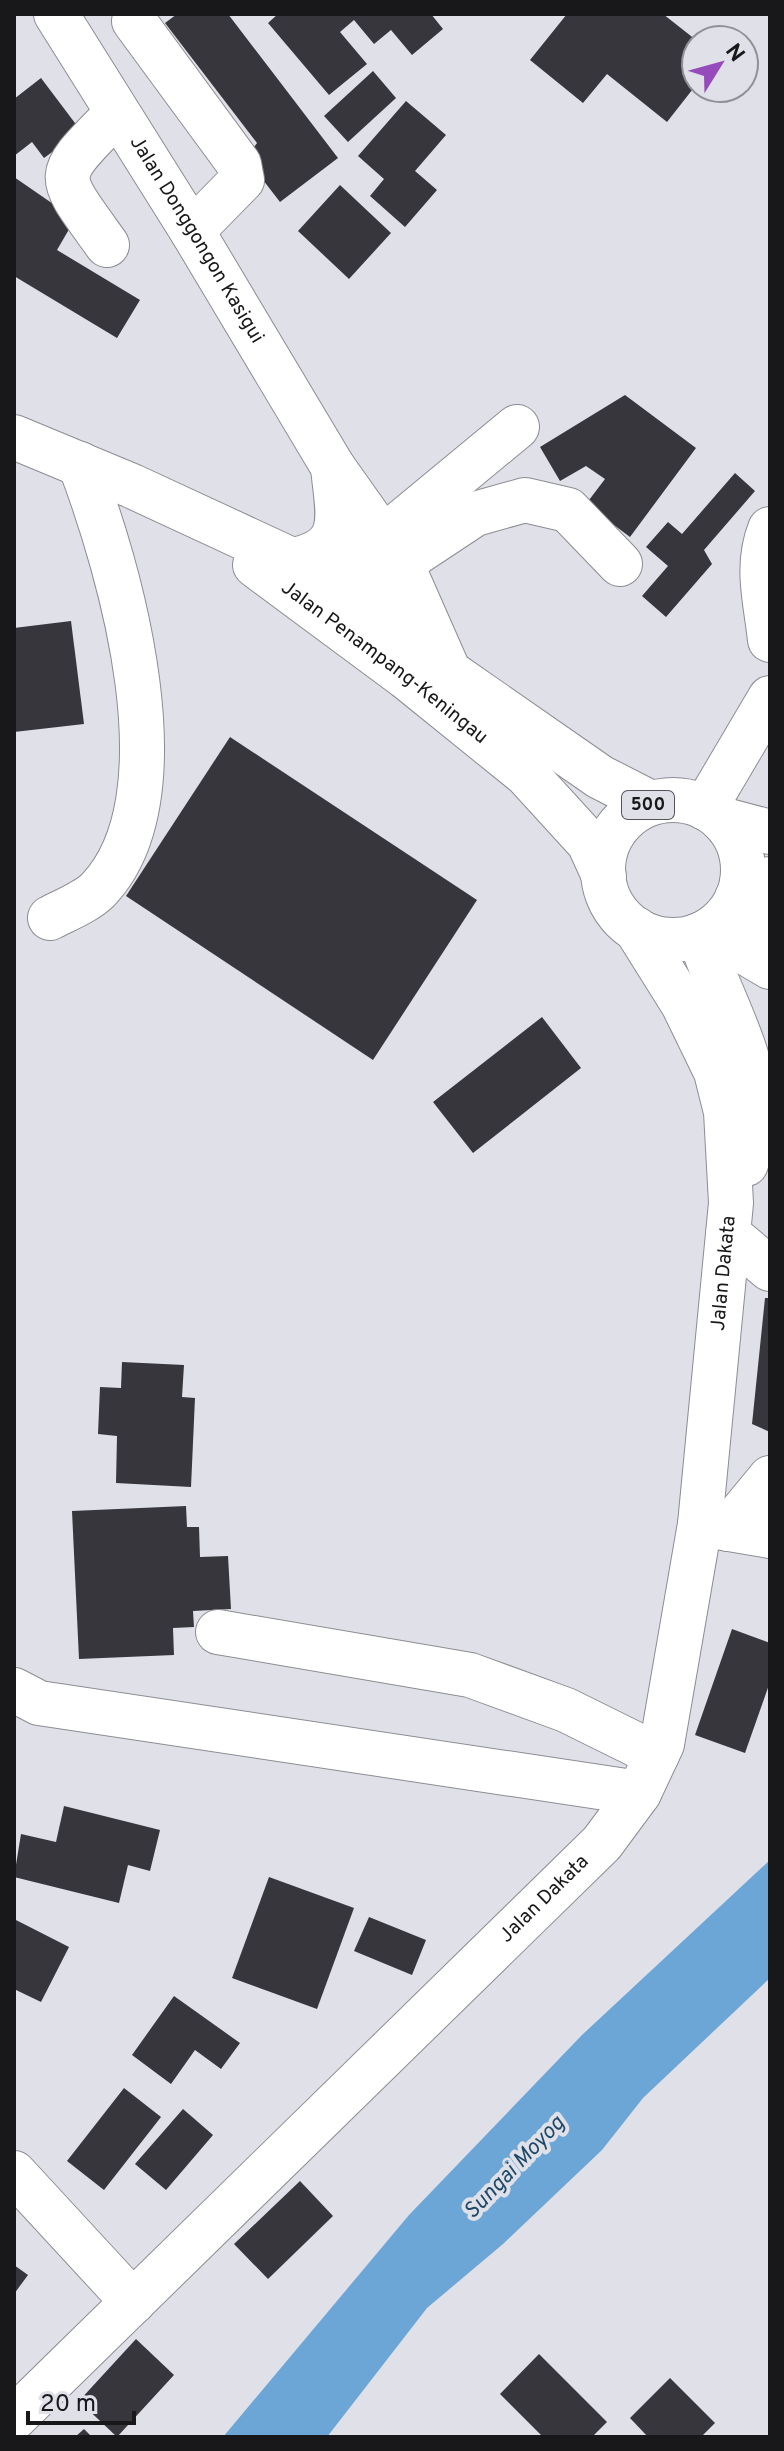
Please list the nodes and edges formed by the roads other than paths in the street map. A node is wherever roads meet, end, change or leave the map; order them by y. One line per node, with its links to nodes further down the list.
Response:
1 (56, 14): 3 (street, Jalan Donggongon Kasigui)
2 (139, 18): 3 (street); 5 (street)
3 (78, 50): 4 (street, Jalan Donggongon Kasigui)
4 (117, 113): 5 (street, Jalan Donggongon Kasigui); 6 (street)
5 (192, 231): 10 (street, Jalan Donggongon Kasigui)
6 (107, 245)
7 (517, 427): 13 (street)
8 (14, 437): 9 (street, Jalan Penampang-Keningau / 500)
9 (80, 464): 11 (street, Jalan Penampang-Keningau / 500); 26 (street)
10 (333, 467): 13 (street, Jalan Donggongon Kasigui); 14 (street); 16 (street, Jalan Donggongon Kasigui)
11 (132, 486): 14 (street, Jalan Penampang-Keningau / 500); 19 (street, Jalan Penampang-Keningau / 500)
12 (770, 529): 17 (street)
13 (393, 550): 15 (street); 18 (street, Jalan Donggongon Kasigui)
14 (293, 560): 16 (street, Jalan Penampang-Keningau / 500)
15 (620, 564)
16 (385, 623): 18 (street, Jalan Penampang-Keningau / 500); 19 (street, Jalan Donggongon Kasigui)
17 (770, 640)
18 (449, 672): 21 (street, Jalan Penampang-Keningau / 500)
19 (406, 677): 24 (street, Jalan Penampang-Keningau / 500)
20 (770, 698): 22 (street)
21 (651, 803): 22 (street, 500); 24 (street, 500)
22 (713, 813): 23 (street); 25 (street)
23 (770, 832)
24 (604, 876): 28 (street, 500)
25 (750, 887): 27 (street); 29 (street)
26 (50, 918)
27 (770, 925)
28 (636, 929): 29 (street); 31 (street, Jalan Dakata)
29 (702, 934): 30 (street); 31 (street, Jalan Dakata)
30 (770, 967)
31 (699, 993): 32 (street, Jalan Dakata)
32 (729, 1219): 33 (street); 35 (street, Jalan Dakata)
33 (770, 1269)
34 (770, 1478): 35 (street)
35 (733, 1529): 38 (street, Jalan Dakata)
36 (218, 1632): 38 (street)
37 (14, 1690): 38 (street)
38 (648, 1774): 40 (street, Jalan Dakata)
39 (14, 2173): 40 (street)
40 (133, 2302): 41 (street, Jalan Dakata)
41 (14, 2418)

